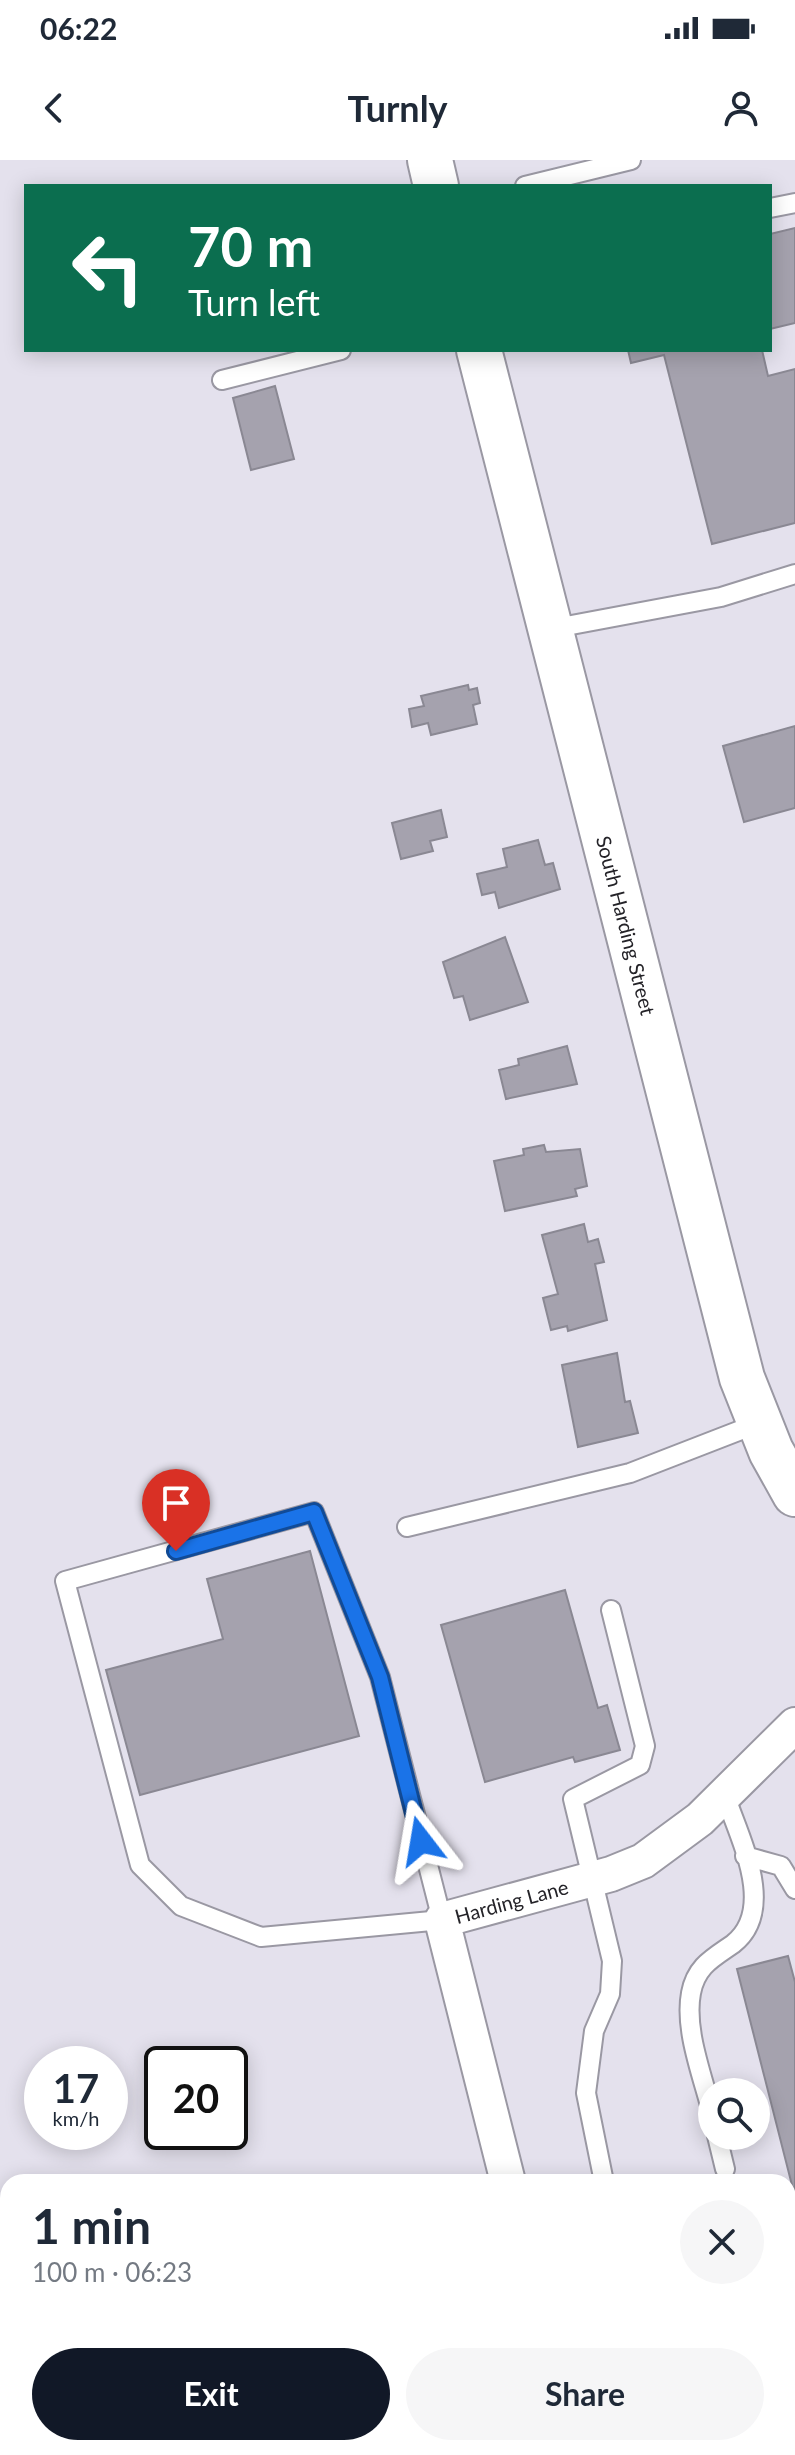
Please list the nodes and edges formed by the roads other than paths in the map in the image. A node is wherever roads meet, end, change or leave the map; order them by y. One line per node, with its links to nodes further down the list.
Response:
1 (430, 160): 3 (street)
2 (631, 160): 4 (lane)
3 (436, 184)
4 (533, 184)
5 (795, 203): 6 (lane)
6 (772, 208)
7 (333, 352): 9 (lane)
8 (480, 352): 11 (street, South Harding Street)
9 (222, 380)
10 (795, 574): 11 (lane)
11 (550, 629): 12 (street, South Harding Street)
12 (759, 1423): 13 (street, South Harding Street); 14 (lane)
13 (795, 1494)
14 (407, 1527)
15 (611, 1610): 19 (lane)
16 (795, 1725): 17 (street, Harding Lane)
17 (725, 1795): 18 (lane); 19 (street, Harding Lane)
18 (745, 1856): 20 (lane); 22 (lane)
19 (593, 1878): 21 (street, Harding Lane); 26 (lane)
20 (795, 1889)
21 (442, 1920): 21 (lane); 25 (street, Harding Lane)
22 (704, 2078)
23 (720, 2150): 24 (lane)
24 (725, 2169)
25 (506, 2174)
26 (602, 2174)

